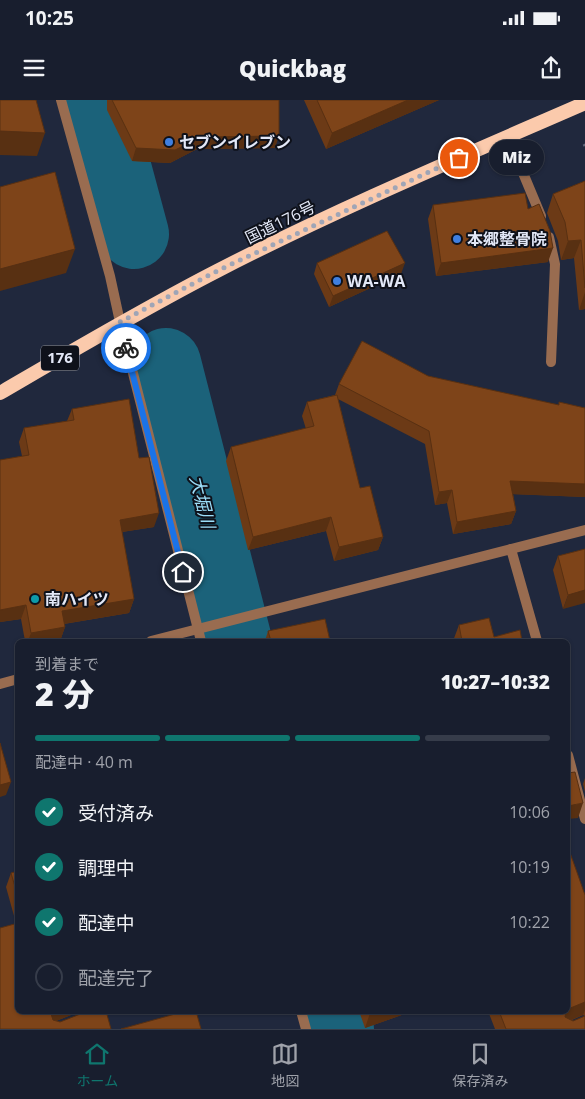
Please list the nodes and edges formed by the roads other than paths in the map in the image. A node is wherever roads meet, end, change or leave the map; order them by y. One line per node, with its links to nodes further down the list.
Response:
1 (61, 100): 4 (street)
2 (585, 103): 3 (highway, 国道176号 / 176)
3 (508, 137): 4 (highway, 国道176号 / 176); 5 (street)
4 (120, 322): 6 (highway, 国道176号 / 176); 9 (street)
5 (551, 362)
6 (0, 393)
7 (585, 530): 8 (street)
8 (511, 549): 9 (street); 12 (street)
9 (198, 628): 10 (street); 11 (street)
10 (158, 639)
11 (201, 639)
12 (536, 639)
13 (15, 680): 14 (street)
14 (0, 684)
15 (570, 763): 16 (street)
16 (585, 819)
17 (302, 1014): 18 (street)
18 (306, 1029)

